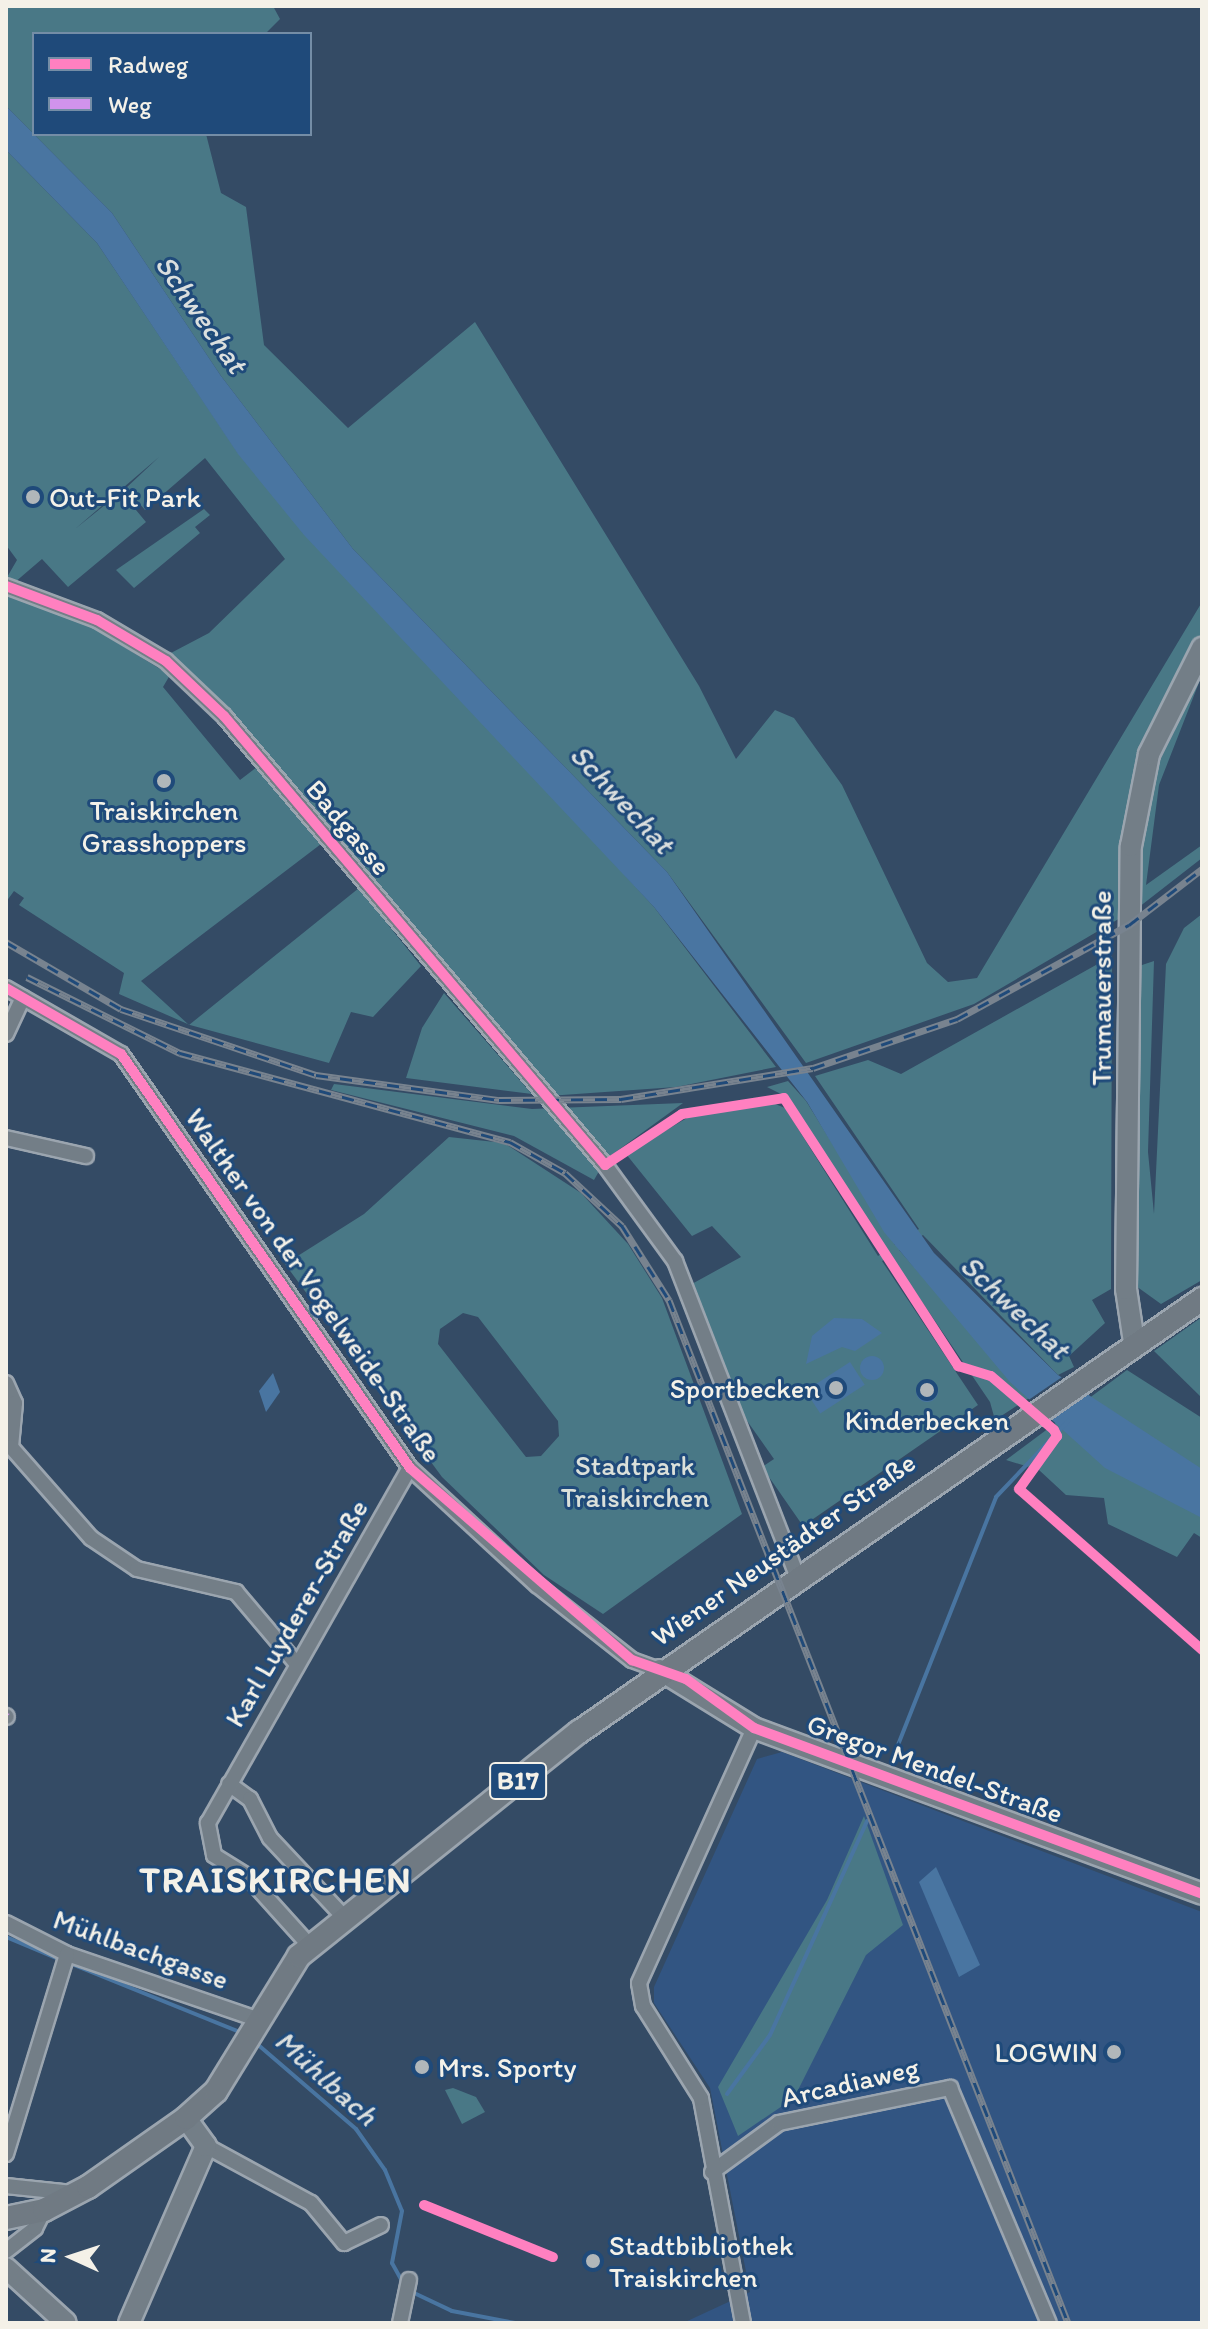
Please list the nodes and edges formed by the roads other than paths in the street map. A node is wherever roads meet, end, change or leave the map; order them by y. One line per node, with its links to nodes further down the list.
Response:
1 (6, 586): 12 (street, Badgasse)
2 (1202, 648): 9 (main road, Trumauerstraße)
3 (6, 988): 4 (street, Walther von der Vogelweide-Straße)
4 (23, 998): 5 (street); 11 (street, Walther von der Vogelweide-Straße)
5 (6, 1034)
6 (6, 1138): 7 (street)
7 (86, 1156)
8 (1202, 1299): 9 (main road, B17)
9 (1134, 1342): 12 (main road, Wiener Neustädter Straße / B17)
10 (6, 1383): 13 (street)
11 (410, 1468): 13 (street, Karl Luyderer-Straße); 14 (street, Walther von der Vogelweide-Straße)
12 (797, 1575): 14 (main road, Wiener Neustädter Straße / B17)
13 (296, 1663): 16 (street, Karl Luyderer-Straße)
14 (660, 1670): 15 (main road, Gregor Mendel-Straße); 18 (main road, Wiener Neustädter Straße / B17)
15 (754, 1728): 17 (main road, Gregor Mendel-Straße); 26 (street)
16 (229, 1784): 18 (street); 20 (street, Karl Luyderer-Straße)
17 (1202, 1894)
18 (344, 1917): 20 (main road, Wiener Neustädter Straße / B17)
19 (6, 1923): 21 (street, Mühlbachgasse)
20 (304, 1938): 22 (main road, Wiener Neustädter Straße / B17)
21 (65, 1960): 22 (street, Mühlbachgasse); 25 (street)
22 (253, 2031): 23 (main road, Wiener Neustädter Straße / B17)
23 (186, 2118): 24 (main road); 28 (main road, Wiener Neustädter Straße / B17)
24 (206, 2146): 31 (street); 36 (main road)
25 (6, 2154)
26 (712, 2172): 38 (street); 39 (street, Arcadiaweg)
27 (6, 2186): 28 (street)
28 (77, 2193): 29 (main road, Wiener Neustädter Straße / B17)
29 (44, 2210): 30 (main road, Wiener Neustädter Straße / B17); 32 (street)
30 (6, 2218)
31 (381, 2225)
32 (6, 2251)
33 (6, 2268): 35 (main road)
34 (409, 2280): 37 (street)
35 (66, 2323)
36 (129, 2323)
37 (400, 2323)
38 (743, 2323)
39 (1049, 2323)

